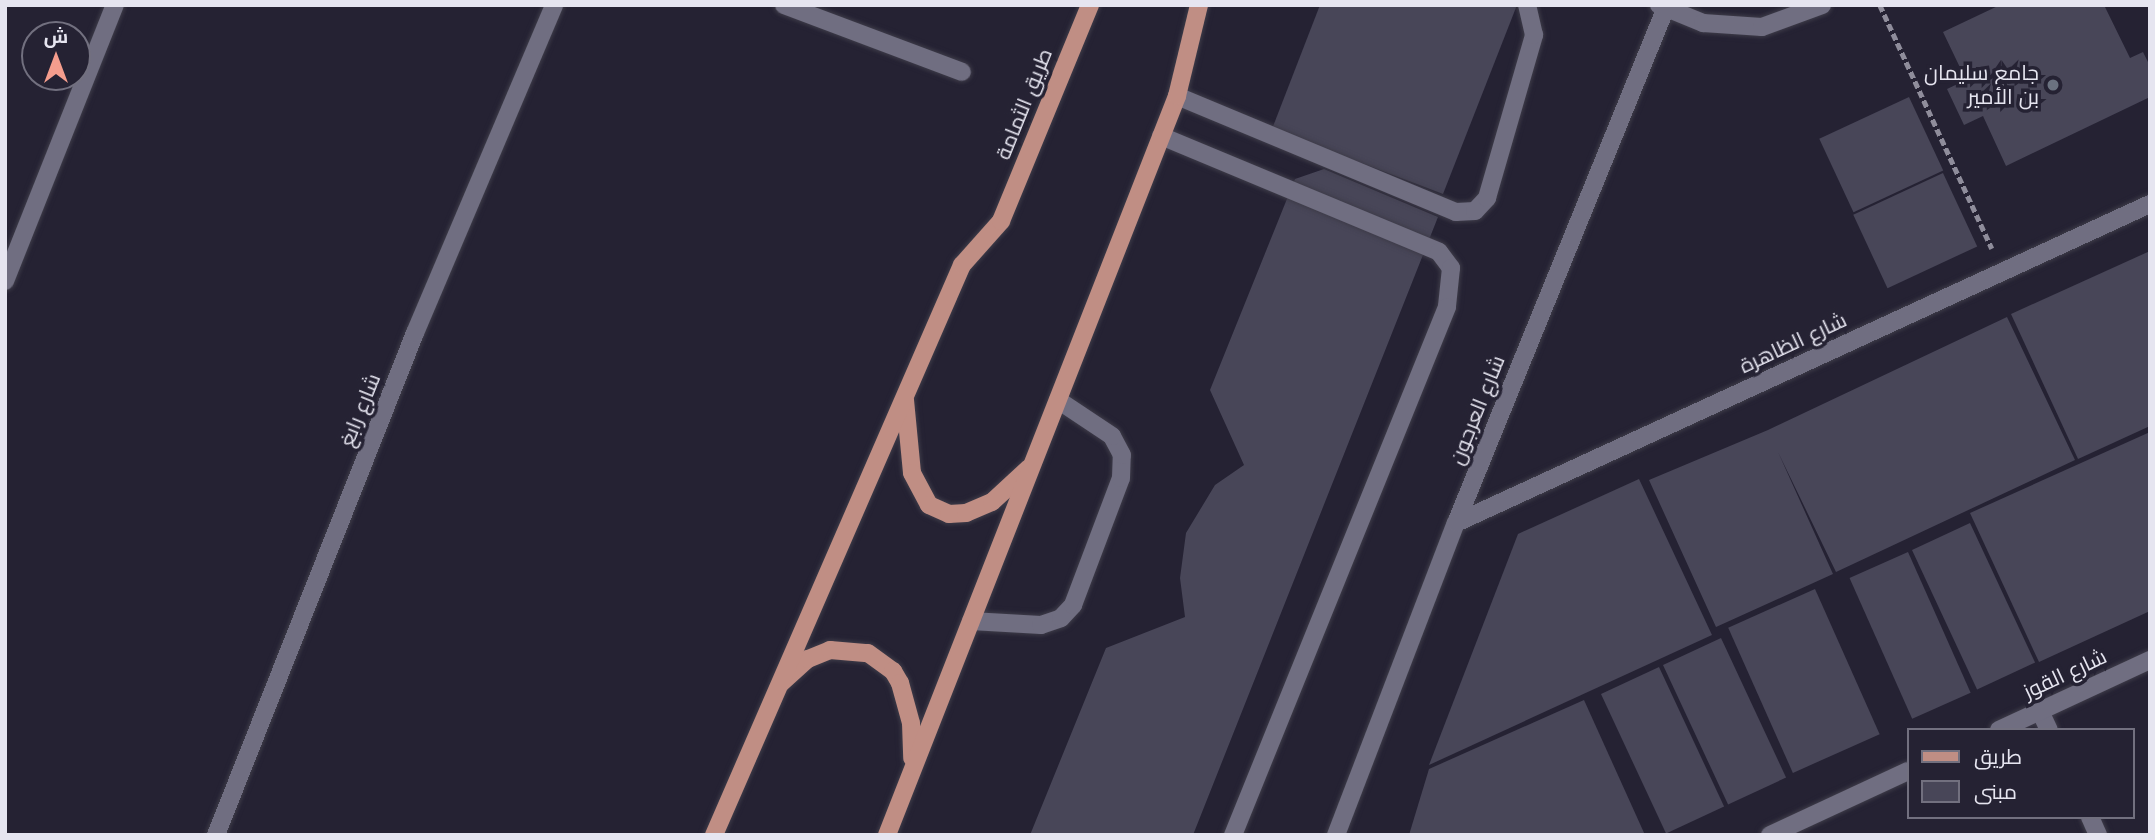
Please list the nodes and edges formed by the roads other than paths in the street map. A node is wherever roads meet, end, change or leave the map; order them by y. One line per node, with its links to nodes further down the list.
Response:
1 (115, 5): 13 (street)
2 (554, 5): 27 (street, شارع رابغ)
3 (784, 5): 9 (street)
4 (1090, 5): 14 (main road, طريق الثمامة)
5 (1199, 5): 10 (main road)
6 (1527, 5): 10 (street)
7 (1822, 5): 8 (street)
8 (1664, 6): 17 (street, شارع العرجون)
9 (962, 72)
10 (1177, 96): 11 (main road)
11 (1161, 136): 15 (main road); 30 (street)
12 (2150, 204): 17 (street, شارع الظاهرة)
13 (5, 281)
14 (905, 397): 16 (main road); 20 (main road, طريق الثمامة)
15 (1058, 400): 16 (main road); 18 (street)
16 (1033, 464): 18 (main road)
17 (1456, 523): 31 (street, شارع العرجون)
18 (971, 621): 24 (main road)
19 (2150, 660): 21 (street, شارع القوز)
20 (775, 688): 24 (main road); 28 (main road, طريق الثمامة)
21 (2040, 711): 22 (street, شارع القوز); 23 (street)
22 (2002, 728)
23 (2048, 728)
24 (912, 768): 29 (main road)
25 (1906, 772): 32 (street)
26 (2091, 819): 33 (street)
27 (216, 835)
28 (713, 835)
29 (887, 835)
30 (1233, 835)
31 (1336, 835)
32 (1770, 835)
33 (2098, 835)

